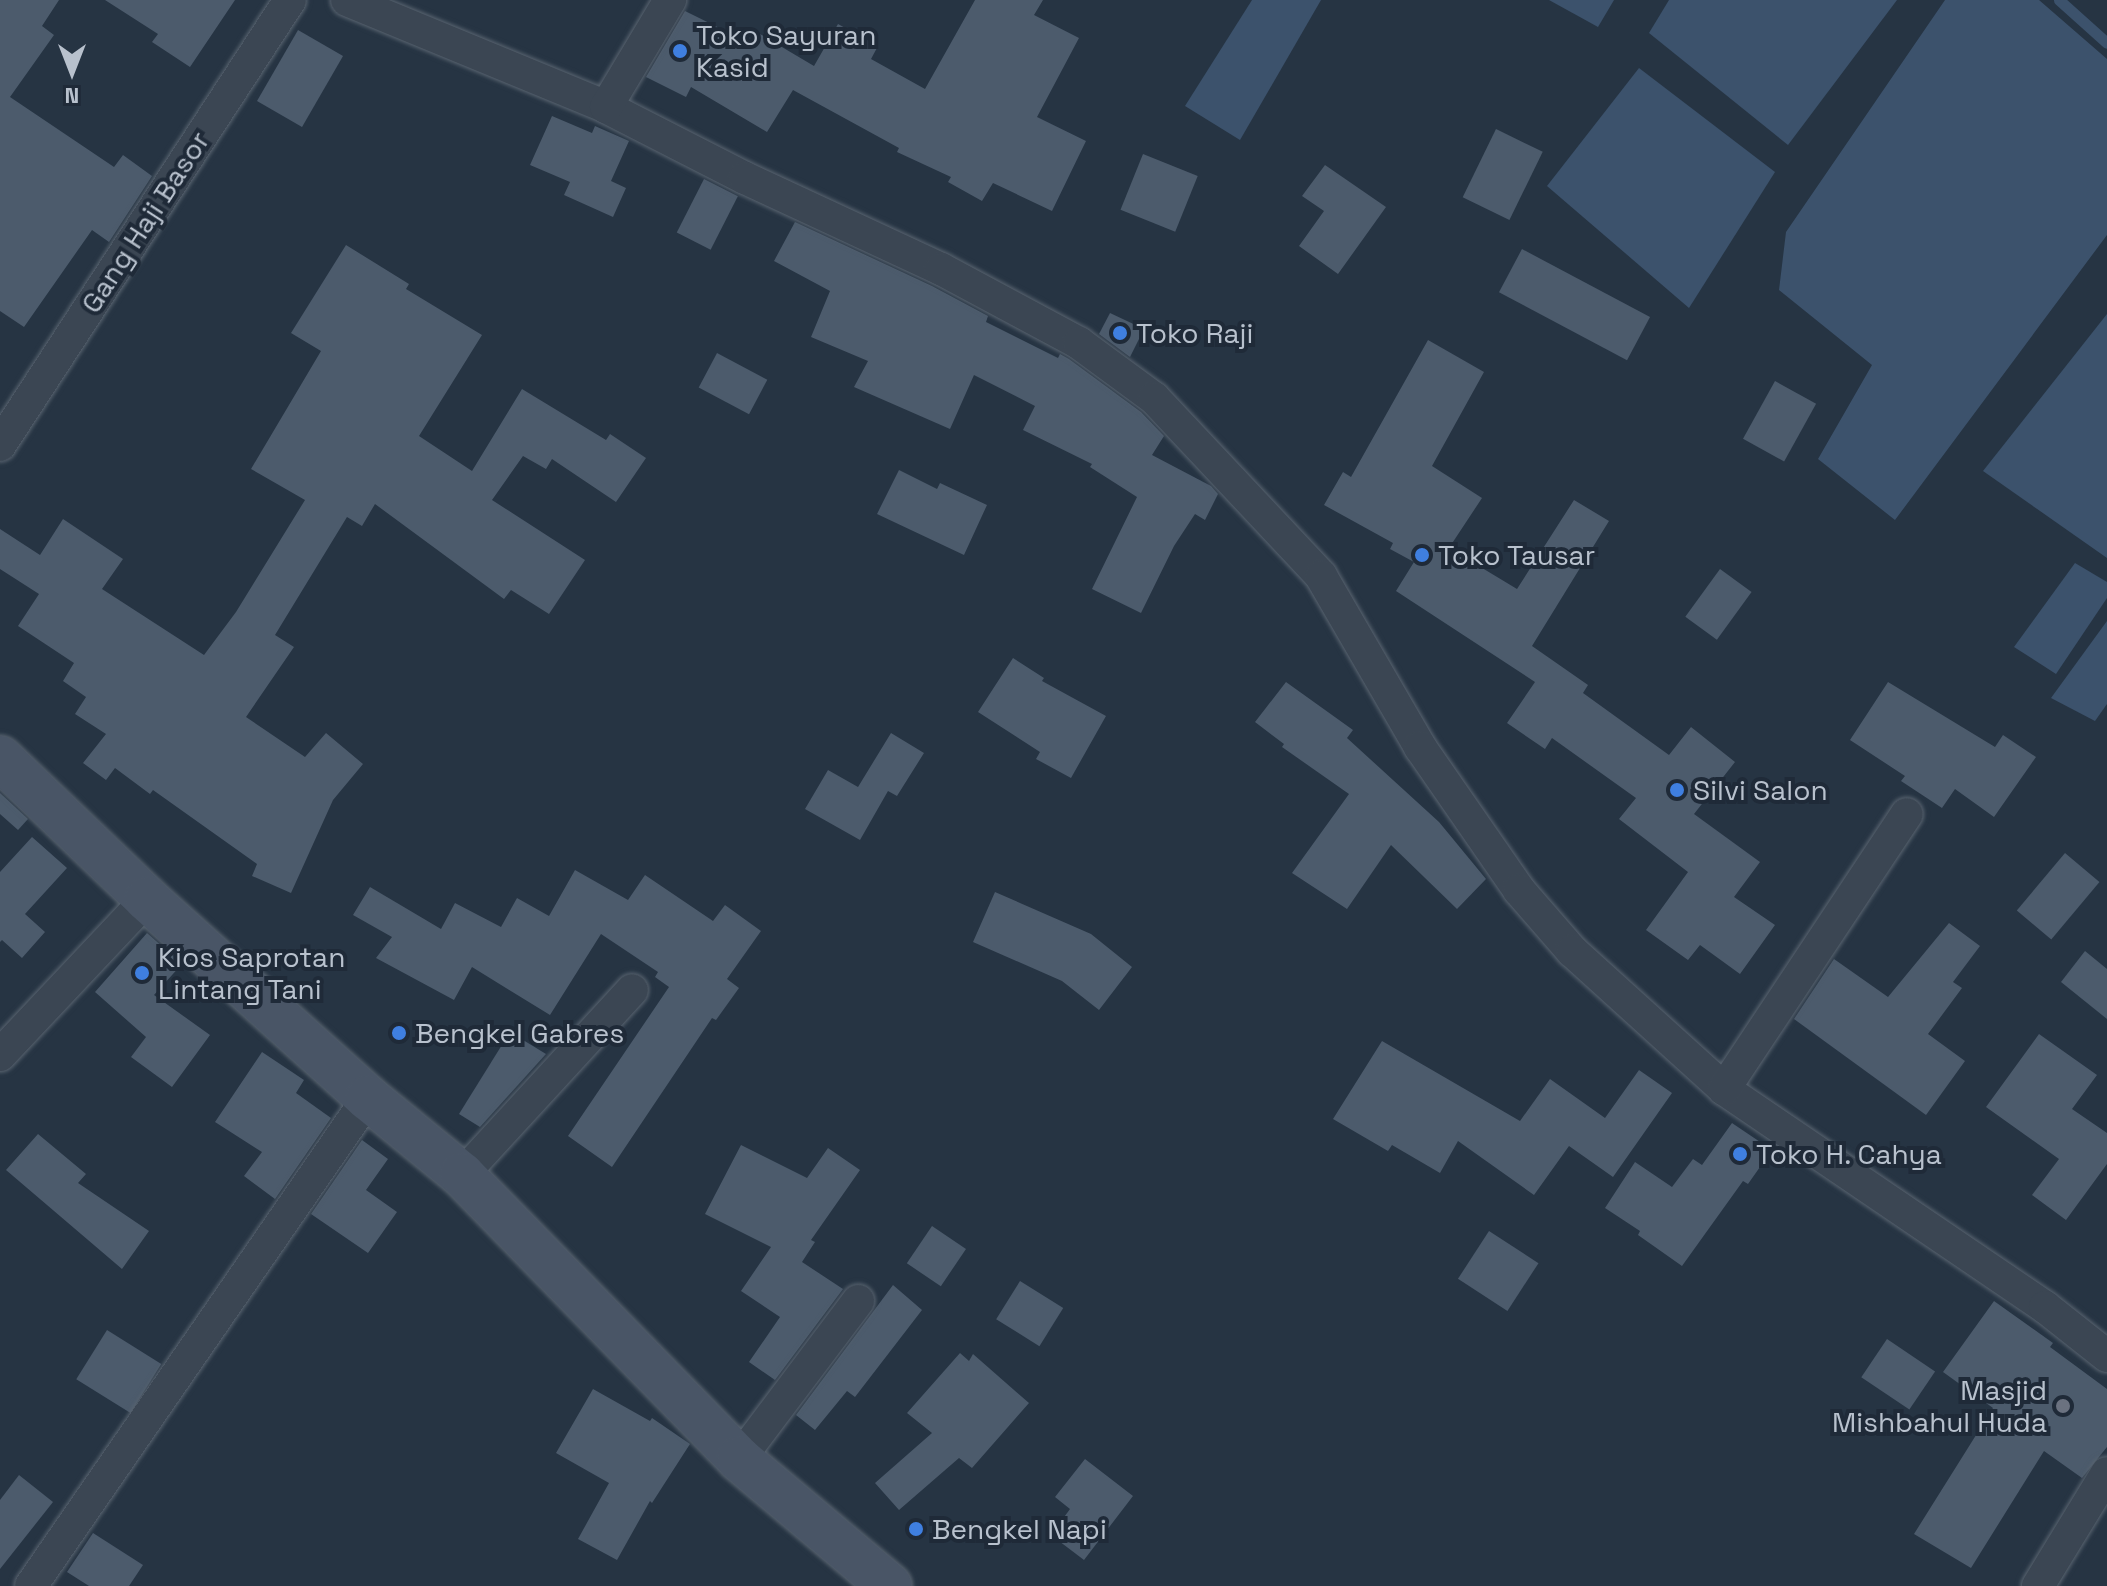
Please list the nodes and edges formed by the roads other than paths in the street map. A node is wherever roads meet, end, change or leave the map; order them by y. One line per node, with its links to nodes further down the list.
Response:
1 (290, 0): 5 (street, Gang Haji Basor)
2 (347, 0): 4 (street)
3 (670, 0): 4 (street)
4 (606, 107): 11 (street)
5 (0, 445)
6 (0, 758): 8 (street)
7 (1907, 814): 11 (street)
8 (147, 899): 10 (street); 12 (street)
9 (632, 990): 13 (street)
10 (0, 1055)
11 (1724, 1089): 15 (street)
12 (368, 1098): 13 (street); 18 (street)
13 (462, 1175): 16 (street)
14 (858, 1301): 16 (street)
15 (2107, 1356)
16 (739, 1459): 19 (street)
17 (2107, 1473): 20 (street)
18 (31, 1586)
19 (890, 1586)
20 (2038, 1586)

